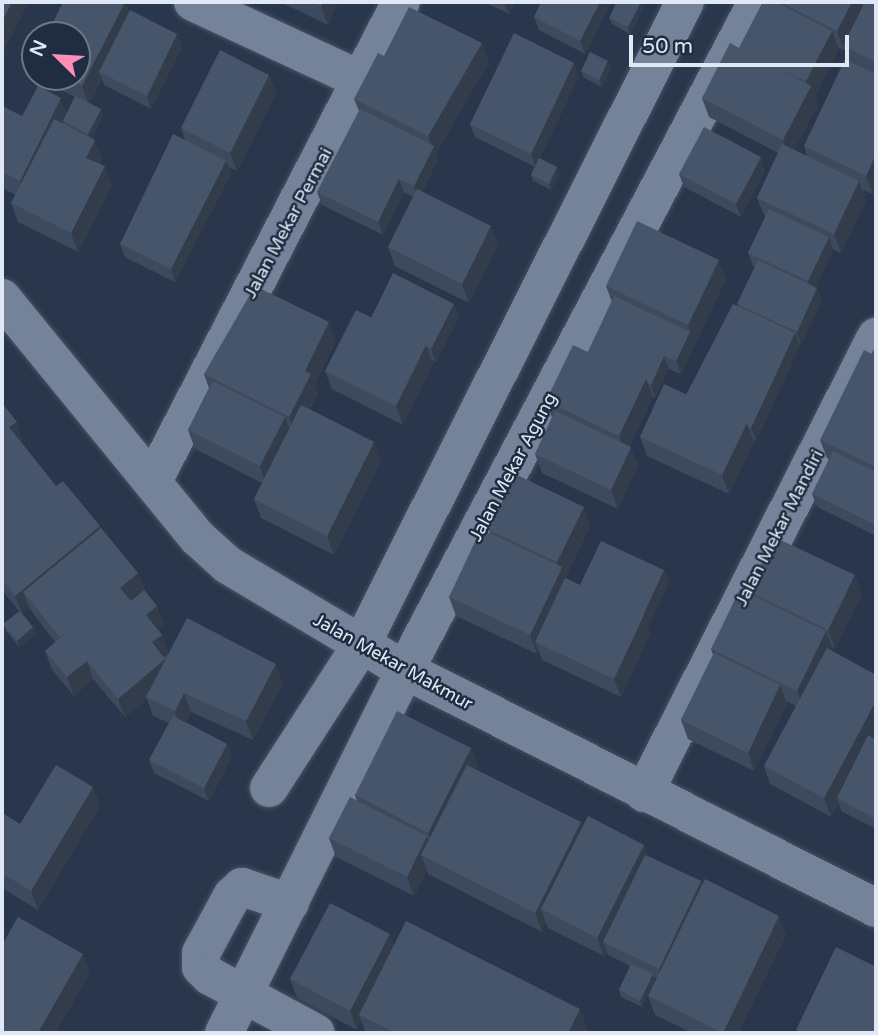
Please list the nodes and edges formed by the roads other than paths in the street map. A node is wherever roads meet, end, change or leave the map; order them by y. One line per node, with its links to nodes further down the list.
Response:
1 (193, 2): 5 (street)
2 (401, 2): 5 (street, Jalan Mekar Permai)
3 (685, 2): 9 (street)
4 (757, 2): 10 (street, Jalan Mekar Agung)
5 (363, 81): 8 (street, Jalan Mekar Permai)
6 (2, 298): 8 (street, Jalan Mekar Makmur)
7 (876, 337): 12 (street, Jalan Mekar Mandiri)
8 (153, 481): 9 (street, Jalan Mekar Makmur)
9 (361, 645): 10 (street, Jalan Mekar Makmur); 11 (street)
10 (405, 670): 12 (street, Jalan Mekar Makmur); 13 (street, Jalan Mekar Agung)
11 (269, 788)
12 (644, 793): 14 (street, Jalan Mekar Makmur)
13 (290, 903): 15 (street, Jalan Mekar Agung); 15 (street)
14 (876, 908)
15 (244, 993): 16 (street, Jalan Mekar Agung); 17 (street)
16 (224, 1033)
17 (316, 1033)

